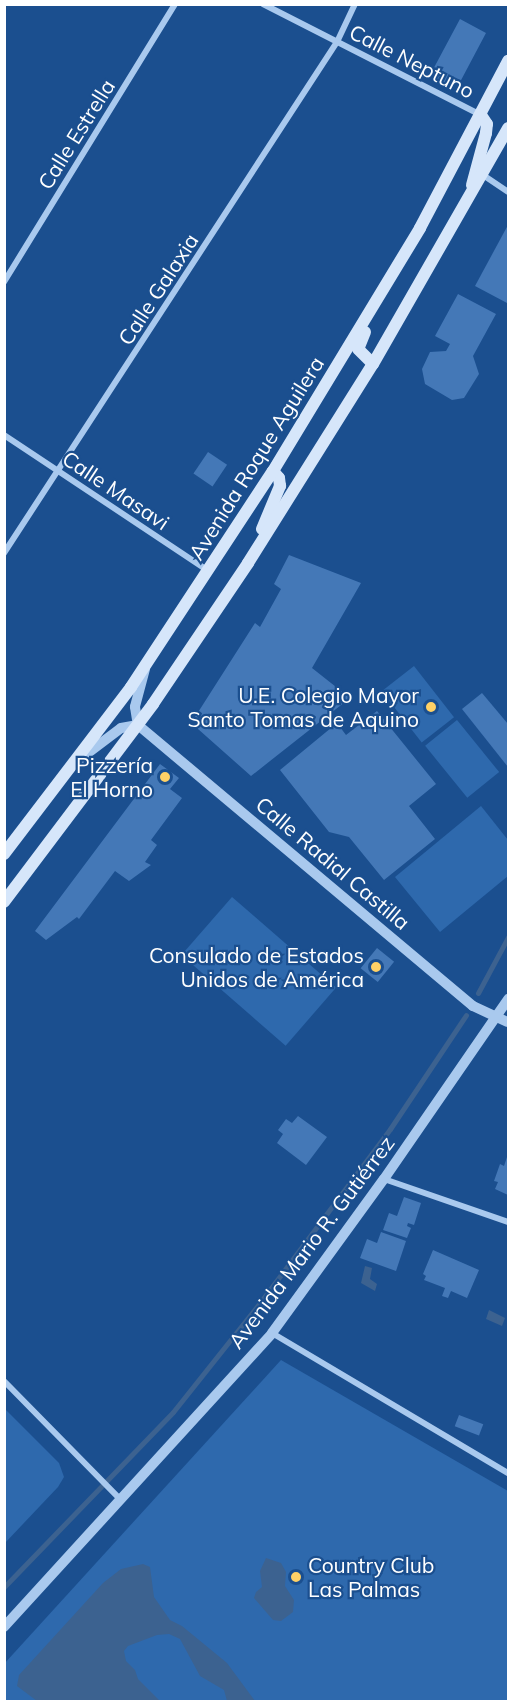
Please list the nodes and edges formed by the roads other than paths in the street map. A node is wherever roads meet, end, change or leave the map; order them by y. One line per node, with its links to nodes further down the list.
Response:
1 (175, 4): 12 (street, Calle Estrella)
2 (263, 4): 4 (street, Calle Neptuno)
3 (356, 4): 4 (street, Calle Galaxia)
4 (337, 42): 6 (street, Calle Neptuno); 16 (street, Calle Galaxia)
5 (508, 61): 6 (main road, Avenida Roque Aguilera)
6 (481, 115): 10 (main road); 11 (main road, Avenida Roque Aguilera)
7 (508, 128): 8 (main road)
8 (483, 176): 9 (street); 10 (main road)
9 (508, 192)
10 (467, 201): 13 (main road)
11 (389, 280): 13 (main road); 15 (main road, Avenida Roque Aguilera)
12 (4, 282)
13 (373, 364): 18 (main road)
14 (4, 435): 16 (street, Calle Masavi)
15 (273, 471): 18 (main road); 19 (main road, Avenida Roque Aguilera)
16 (59, 472): 17 (street, Calle Galaxia); 19 (street, Calle Masavi)
17 (4, 554)
18 (248, 563): 21 (main road)
19 (209, 572): 20 (main road, Avenida Roque Aguilera)
20 (148, 662): 21 (street); 22 (main road, Avenida Roque Aguilera)
21 (138, 725): 22 (street); 24 (main road); 26 (street, Calle Radial Castilla)
22 (73, 764): 23 (main road, Avenida Roque Aguilera)
23 (4, 854)
24 (4, 902)
25 (508, 999): 26 (street, Avenida Mario R. Gutiérrez)
26 (497, 1018): 27 (street, Calle Radial Castilla); 28 (street, Avenida Mario R. Gutiérrez)
27 (508, 1022)
28 (384, 1179): 29 (street); 30 (street, Avenida Mario R. Gutiérrez)
29 (508, 1222)
30 (272, 1333): 32 (street); 33 (street, Avenida Mario R. Gutiérrez)
31 (4, 1382): 33 (street)
32 (508, 1473)
33 (117, 1496): 34 (street, Avenida Mario R. Gutiérrez)
34 (4, 1628)

